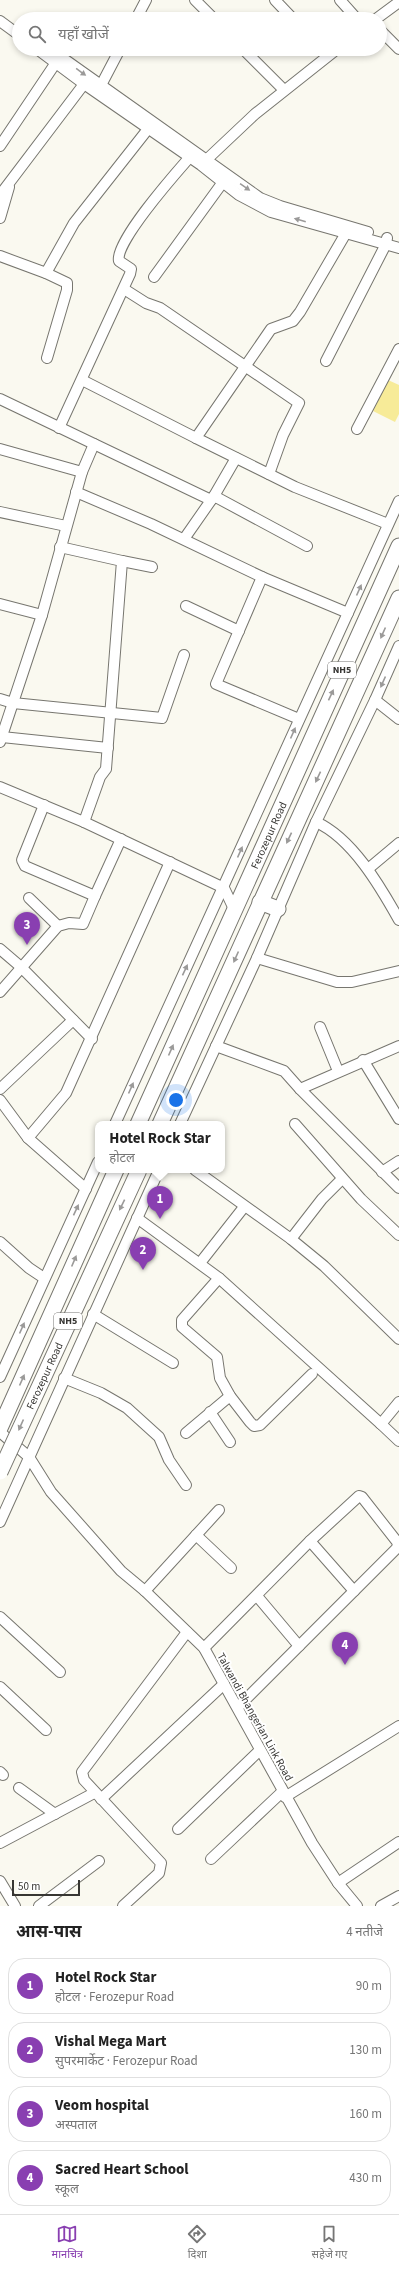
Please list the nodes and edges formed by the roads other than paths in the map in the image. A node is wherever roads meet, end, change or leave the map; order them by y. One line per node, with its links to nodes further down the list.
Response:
1 (195, 0): 5 (street)
2 (275, 0): 6 (street)
3 (340, 0): 7 (street)
4 (399, 2): 8 (street)
5 (207, 12)
6 (286, 12)
7 (351, 12)
8 (385, 12)
9 (0, 19): 10 (street); 11 (street)
10 (12, 24)
11 (12, 29)
12 (387, 37): 13 (street)
13 (399, 49)
14 (45, 56): 19 (street)
15 (58, 56): 21 (street, one-way to 21)
16 (116, 56): 21 (street)
17 (250, 56): 22 (street)
18 (321, 56): 22 (street)
19 (55, 64): 20 (street); 24 (street)
20 (84, 84): 21 (street); 27 (street)
21 (98, 89): 23 (street); 26 (street)
22 (284, 90): 26 (street)
23 (148, 129): 25 (street); 36 (street)
24 (0, 146)
25 (189, 158): 26 (street); 38 (street)
26 (203, 163): 28 (street); 32 (street, one-way to 32)
27 (11, 181): 29 (street); 30 (street)
28 (223, 182): 31 (street, one-way to 28); 37 (street)
29 (0, 195)
30 (0, 218)
31 (346, 233): 32 (street); 42 (street)
32 (387, 241): 33 (street); 34 (street); 41 (street)
33 (399, 241)
34 (399, 248)
35 (0, 256): 36 (street)
36 (46, 273): 40 (street)
37 (154, 277)
38 (124, 289): 42 (street); 43 (street)
39 (399, 349): 46 (street)
40 (47, 358)
41 (326, 361)
42 (246, 366): 47 (street); 52 (street)
43 (82, 380): 45 (street); 47 (street)
44 (0, 399): 45 (street)
45 (60, 428): 48 (street)
46 (356, 429)
47 (196, 438): 50 (street)
48 (94, 444): 51 (street); 54 (street)
49 (0, 449): 51 (street)
50 (236, 458): 52 (street); 54 (street)
51 (82, 472): 53 (street)
52 (269, 474): 57 (street)
53 (76, 492): 58 (street); 59 (street)
54 (212, 498): 59 (street); 60 (street)
55 (399, 501): 57 (street)
56 (0, 512): 58 (street)
57 (388, 524): 69 (street, one-way to 57)
58 (66, 526): 62 (street)
59 (184, 539): 65 (street)
60 (307, 546)
61 (399, 546): 94 (highway, Ferozepur Road / NH5, one-way to 61)
62 (60, 547): 63 (street); 70 (street)
63 (122, 561): 64 (street); 77 (street)
64 (152, 567)
65 (262, 577): 69 (street); 71 (street)
66 (399, 598): 93 (highway, Ferozepur Road / NH5, one-way to 93)
67 (0, 604): 70 (street)
68 (186, 606): 71 (street)
69 (348, 613): 78 (street)
70 (42, 615): 76 (street)
71 (238, 631): 78 (street)
72 (399, 646): 75 (street, one-way to 75)
73 (184, 655): 77 (street)
74 (0, 698): 76 (street)
75 (375, 700): 79 (street); 85 (street)
76 (14, 703): 77 (street); 80 (street)
77 (112, 713): 81 (street)
78 (299, 719): 90 (street, one-way to 78)
79 (399, 719)
80 (1, 739): 81 (street)
81 (108, 748): 84 (street)
82 (0, 787): 83 (street)
83 (44, 805): 84 (street); 91 (street)
84 (84, 822): 86 (street)
85 (316, 822): 89 (street); 95 (street)
86 (121, 839): 88 (street); 91 (street)
87 (399, 843): 89 (street)
88 (170, 862): 90 (street); 105 (street)
89 (368, 869): 96 (street)
90 (224, 888): 94 (street); 114 (street, one-way to 90)
91 (95, 896): 97 (street)
92 (30, 898): 97 (street)
93 (260, 902): 95 (highway); 116 (highway, Ferozepur Road / NH5, one-way to 116)
94 (234, 909): 115 (highway, Ferozepur Road / NH5, one-way to 94)
95 (278, 909): 99 (street)
96 (398, 916)
97 (58, 926): 100 (street)
98 (0, 949): 100 (street)
99 (257, 958): 101 (street); 106 (street)
100 (21, 967): 102 (street); 103 (street)
101 (399, 971)
102 (0, 992)
103 (73, 1020): 105 (street); 110 (street)
104 (320, 1027): 109 (street)
105 (92, 1039): 119 (street)
106 (216, 1046): 111 (street); 117 (street)
107 (399, 1046): 108 (street)
108 (363, 1060): 109 (street); 113 (street)
109 (338, 1072): 111 (street)
110 (0, 1089)
111 (300, 1089): 122 (street)
112 (0, 1100): 119 (street)
113 (399, 1119)
114 (116, 1121)
115 (139, 1121)
116 (161, 1121)
117 (181, 1121)
118 (295, 1124): 127 (street)
119 (28, 1138): 129 (street)
120 (399, 1161): 122 (street)
121 (95, 1169): 129 (street)
122 (382, 1172): 128 (street)
123 (115, 1173): 148 (highway, Ferozepur Road / NH5, one-way to 123)
124 (138, 1173): 154 (highway, Ferozepur Road / NH5, one-way to 154, bridge)
125 (158, 1173): 131 (street)
126 (199, 1173): 130 (street)
127 (342, 1179): 132 (street); 133 (street)
128 (399, 1188)
129 (86, 1189): 136 (street, one-way to 129)
130 (244, 1207): 133 (street); 135 (street)
131 (137, 1218): 135 (street); 138 (street)
132 (399, 1235)
133 (290, 1239): 139 (street)
134 (0, 1242): 136 (street)
135 (200, 1263): 137 (street)
136 (44, 1278): 142 (street, one-way to 136)
137 (219, 1278): 144 (street); 147 (street)
138 (93, 1314): 140 (street); 143 (street)
139 (399, 1339)
140 (173, 1363)
141 (312, 1374): 144 (street)
142 (0, 1376)
143 (64, 1378): 153 (street); 155 (street)
144 (230, 1396): 146 (street)
145 (399, 1402): 147 (street)
146 (210, 1412): 150 (street); 152 (street)
147 (381, 1424): 151 (street)
148 (0, 1428)
149 (0, 1432): 153 (street, Talwandi Bhangerian Link Road)
150 (186, 1432)
151 (399, 1441)
152 (230, 1442)
153 (29, 1457): 157 (street); 161 (street, Talwandi Bhangerian Link Road)
154 (0, 1472)
155 (186, 1485)
156 (219, 1510): 158 (street)
157 (0, 1522)
158 (196, 1535): 160 (street); 161 (street)
159 (310, 1541): 162 (street); 162 (street); 163 (street)
160 (231, 1568)
161 (145, 1591): 165 (street, Talwandi Bhangerian Link Road)
162 (354, 1591): 166 (street)
163 (257, 1596): 166 (street); 167 (street)
164 (0, 1617): 168 (street)
165 (187, 1632): 167 (street, Talwandi Bhangerian Link Road); 177 (street)
166 (298, 1646): 171 (street)
167 (204, 1648): 169 (street, Talwandi Bhangerian Link Road)
168 (60, 1672)
169 (224, 1684): 171 (street, Talwandi Bhangerian Link Road); 177 (street)
170 (0, 1687): 173 (street)
171 (238, 1707): 174 (street, Talwandi Bhangerian Link Road)
172 (399, 1726): 176 (street)
173 (46, 1730)
174 (260, 1750): 176 (street, Talwandi Bhangerian Link Road); 179 (street)
175 (19, 1788): 178 (street)
176 (284, 1794): 182 (street); 185 (street, Talwandi Bhangerian Link Road)
177 (98, 1796): 178 (street); 189 (street)
178 (55, 1814): 181 (street)
179 (178, 1829)
180 (399, 1842): 185 (street)
181 (0, 1844)
182 (211, 1859)
183 (99, 1861): 188 (street)
184 (0, 1881): 187 (street)
185 (338, 1883): 190 (street, Talwandi Bhangerian Link Road)
186 (399, 1896): 191 (street)
187 (15, 1906)
188 (39, 1906)
189 (123, 1906)
190 (357, 1906)
191 (382, 1906)

